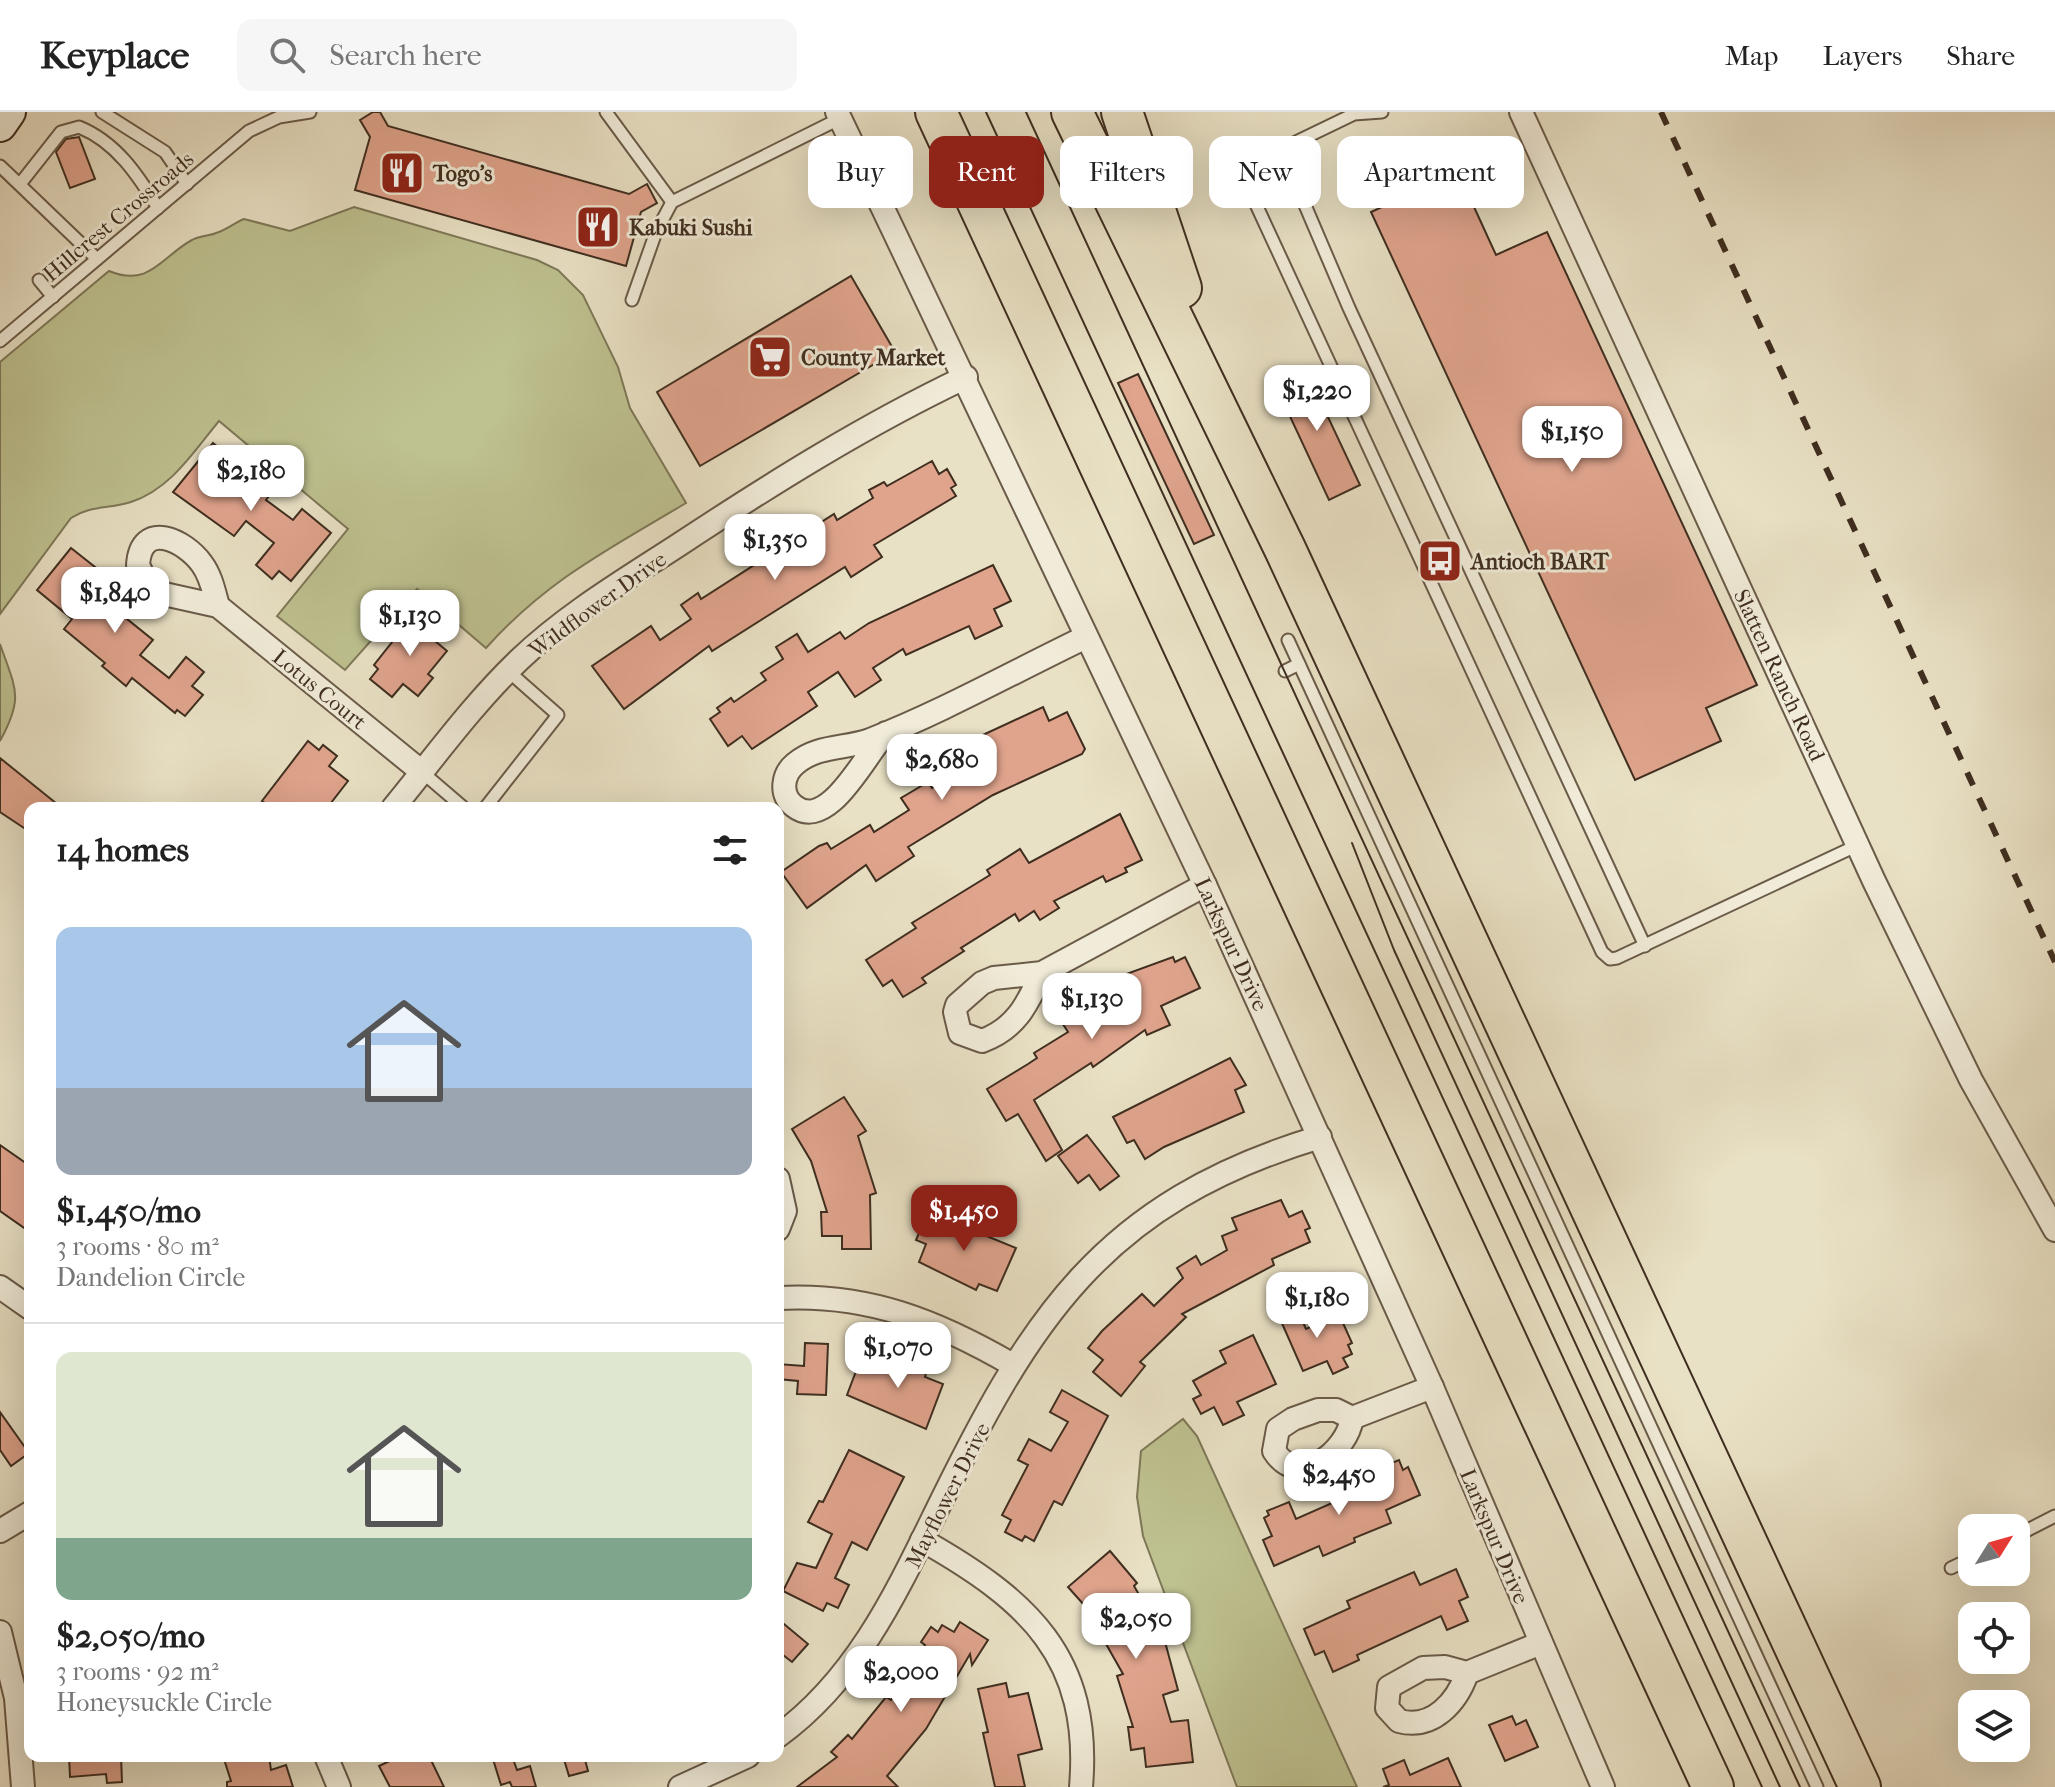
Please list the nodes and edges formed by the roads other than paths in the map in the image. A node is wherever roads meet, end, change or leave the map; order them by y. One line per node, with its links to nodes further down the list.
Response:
1 (9, 112): 12 (main road)
2 (102, 112): 16 (lane)
3 (310, 112): 11 (lane, Hillcrest Crossroads)
4 (606, 112): 17 (lane)
5 (936, 112): 69 (highway)
6 (1072, 112): 27 (highway)
7 (1122, 112): 27 (highway)
8 (1521, 112): 39 (street, Slatten Ranch Road)
9 (1380, 113): 13 (lane)
10 (839, 115): 17 (lane); 26 (street, Larkspur Drive)
11 (261, 118): 16 (lane, Hillcrest Crossroads)
12 (0, 125)
13 (1308, 136)
14 (0, 166): 15 (lane)
15 (20, 184): 18 (lane); 21 (lane)
16 (187, 184): 18 (lane, Hillcrest Crossroads)
17 (672, 202): 24 (lane)
18 (158, 208): 21 (lane, Hillcrest Crossroads)
19 (1258, 208): 41 (lane)
20 (1306, 208): 41 (lane)
21 (97, 259): 23 (lane, Hillcrest Crossroads)
22 (39, 280): 23 (lane)
23 (53, 297): 25 (lane, Hillcrest Crossroads)
24 (632, 300)
25 (0, 341)
26 (966, 377): 29 (street, Larkspur Drive); 32 (street, Wildflower Drive)
27 (1230, 436): 71 (highway)
28 (218, 606): 35 (street, Lotus Court)
29 (1086, 637): 34 (street); 40 (street, Larkspur Drive)
30 (1288, 640): 31 (lane)
31 (1299, 664): 33 (lane); 70 (lane)
32 (508, 671): 35 (street, Wildflower Drive); 38 (lane)
33 (1285, 671)
34 (886, 733)
35 (422, 772): 36 (street, Wildflower Drive); 37 (lane)
36 (398, 802)
37 (457, 802)
38 (490, 802)
39 (1858, 845): 41 (lane); 44 (street, Slatten Ranch Road)
40 (1205, 885): 42 (street); 43 (street, Larkspur Drive)
41 (1645, 946)
42 (1042, 973)
43 (1320, 1137): 48 (street, Mayflower Drive); 49 (street, Larkspur Drive)
44 (2055, 1230)
45 (0, 1287): 47 (street)
46 (784, 1298): 48 (street)
47 (24, 1304)
48 (1013, 1365): 55 (street, Mayflower Drive)
49 (1432, 1387): 50 (street); 59 (street, Larkspur Drive)
50 (1352, 1418)
51 (2055, 1516): 53 (lane)
52 (24, 1517): 54 (street)
53 (2030, 1529)
54 (0, 1531)
55 (922, 1540): 61 (street, Mayflower Drive); 67 (street)
56 (1958, 1565): 57 (lane)
57 (1951, 1568)
58 (0, 1632): 64 (street)
59 (1541, 1643): 60 (street); 68 (street, Larkspur Drive)
60 (1467, 1673)
61 (784, 1731)
62 (329, 1762): 65 (street)
63 (735, 1762): 66 (street)
64 (23, 1787)
65 (339, 1787)
66 (680, 1787)
67 (1081, 1787)
68 (1603, 1787)
69 (1713, 1787)
70 (1817, 1787)
71 (1860, 1787)

